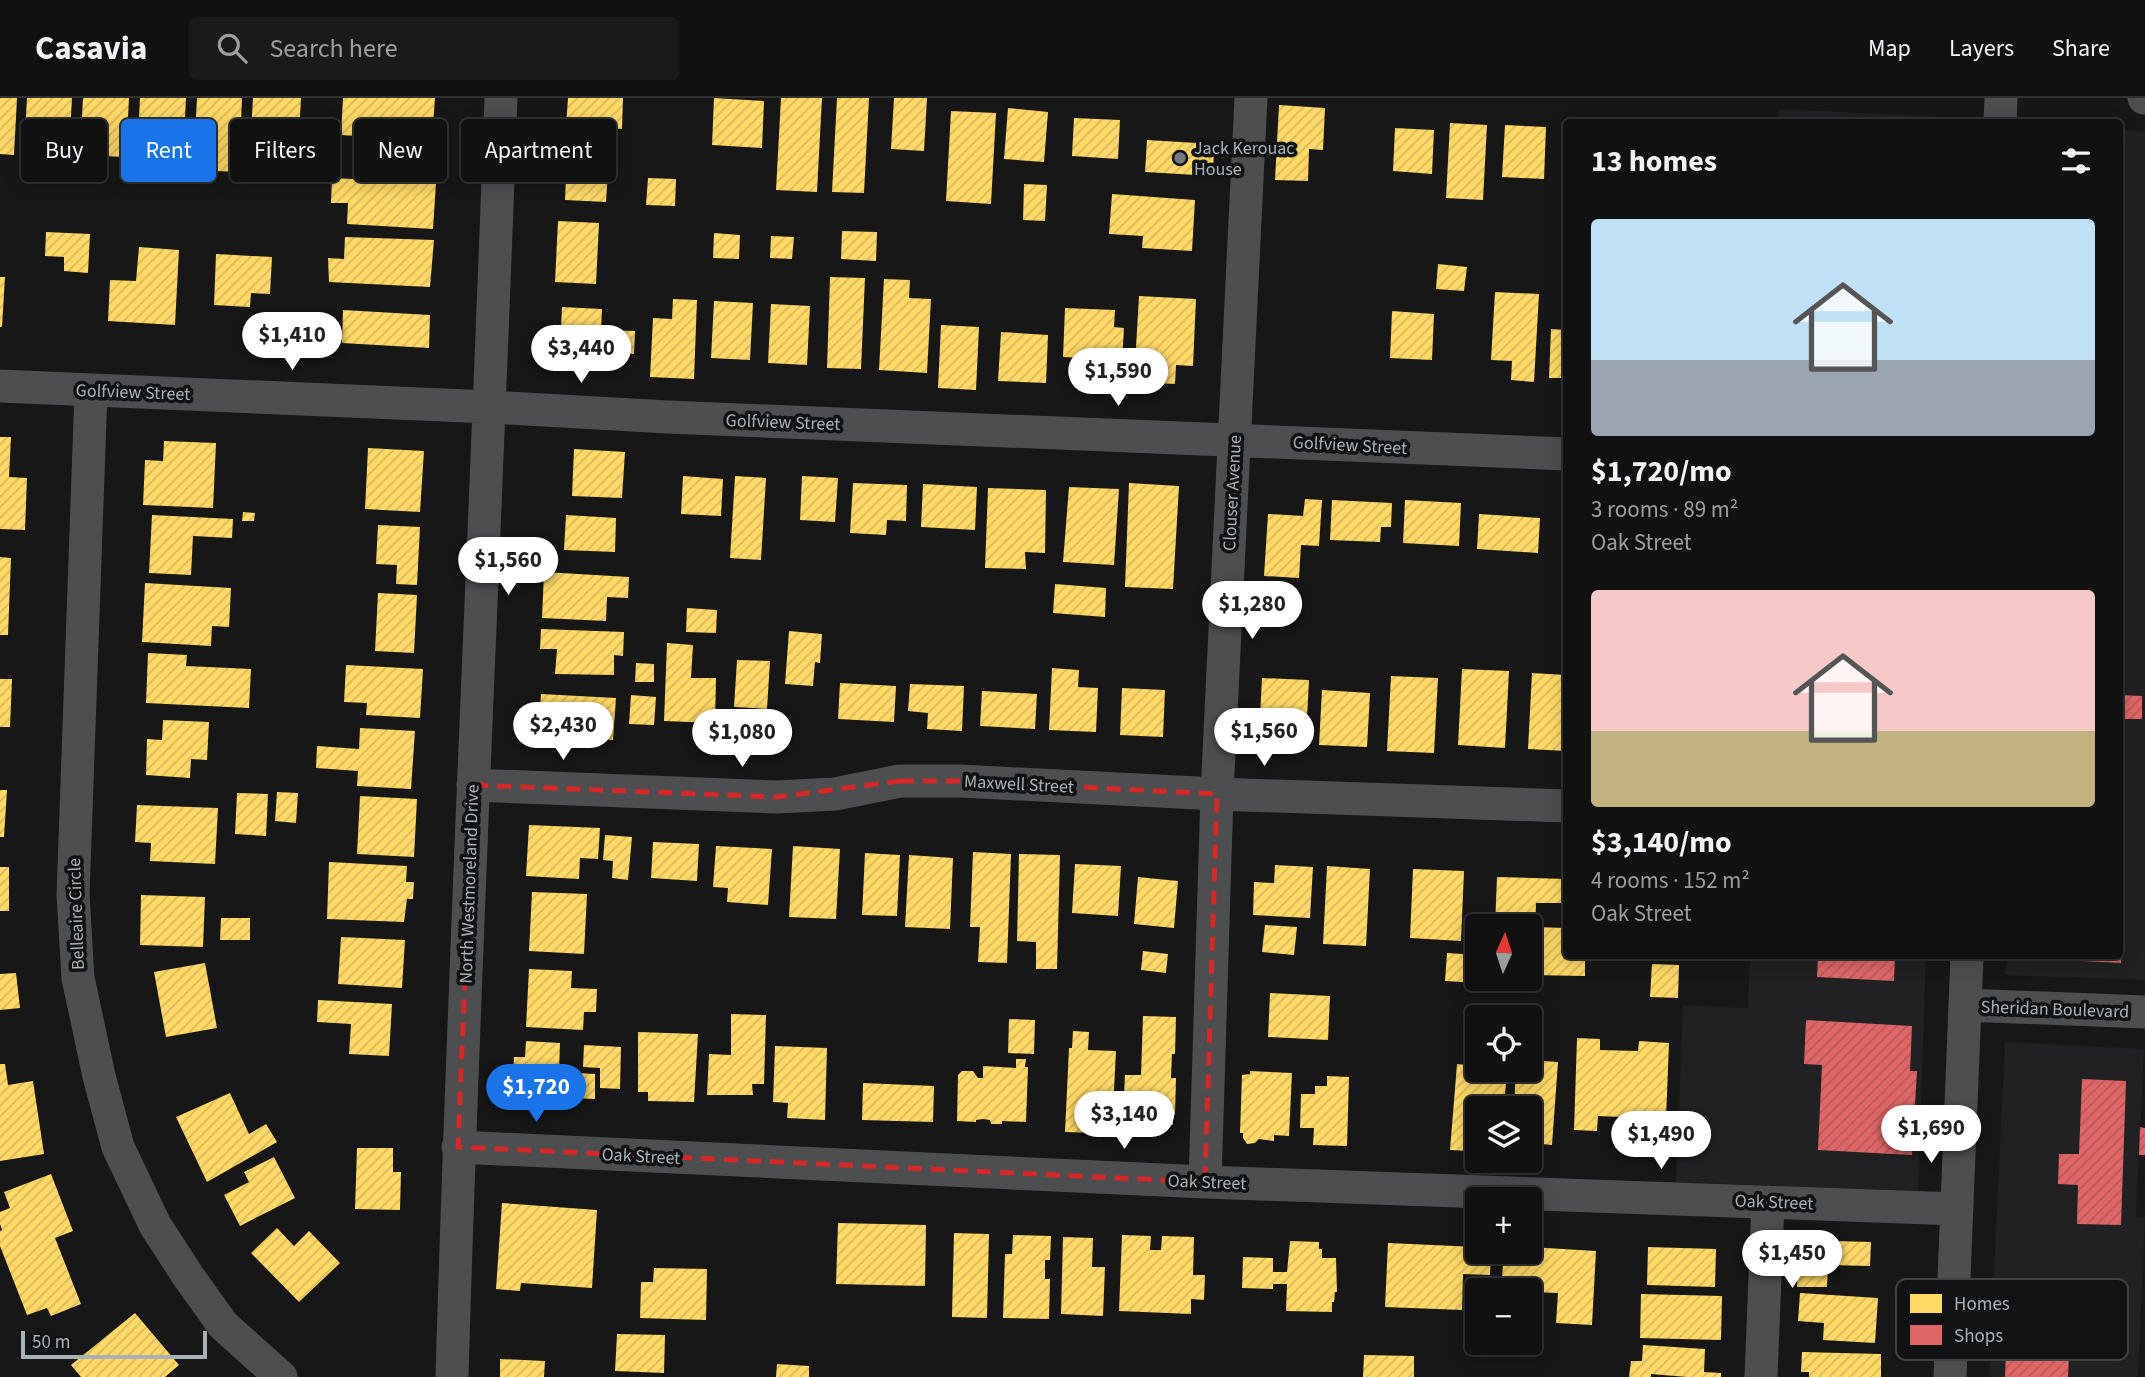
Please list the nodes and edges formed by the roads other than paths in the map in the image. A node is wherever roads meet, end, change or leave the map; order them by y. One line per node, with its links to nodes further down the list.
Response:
1 (501, 98): 7 (street, North Westmoreland Drive)
2 (1251, 98): 8 (street, Clouser Avenue)
3 (2001, 98): 4 (street)
4 (2000, 119)
5 (0, 386): 6 (street, Golfview Street)
6 (91, 391): 7 (street, Golfview Street); 21 (street, Belleaire Circle)
7 (490, 407): 8 (street, Golfview Street); 10 (street, North Westmoreland Drive)
8 (1235, 440): 9 (street, Golfview Street); 11 (street, Clouser Avenue)
9 (1563, 454)
10 (473, 785): 11 (street, Maxwell Street); 16 (street, North Westmoreland Drive)
11 (1217, 794): 12 (street, Maxwell Street); 17 (street, Clouser Avenue)
12 (1563, 806)
13 (1967, 959): 14 (street)
14 (1965, 1005): 15 (street, Sheridan Boulevard); 19 (street)
15 (2145, 1012)
16 (458, 1147): 17 (street, Oak Street); 22 (street, North Westmoreland Drive)
17 (1205, 1182): 18 (street, Oak Street)
18 (1768, 1202): 19 (street, Oak Street); 23 (street)
19 (1957, 1209): 20 (street)
20 (1954, 1279)
21 (281, 1377)
22 (452, 1377)
23 (1761, 1377)

